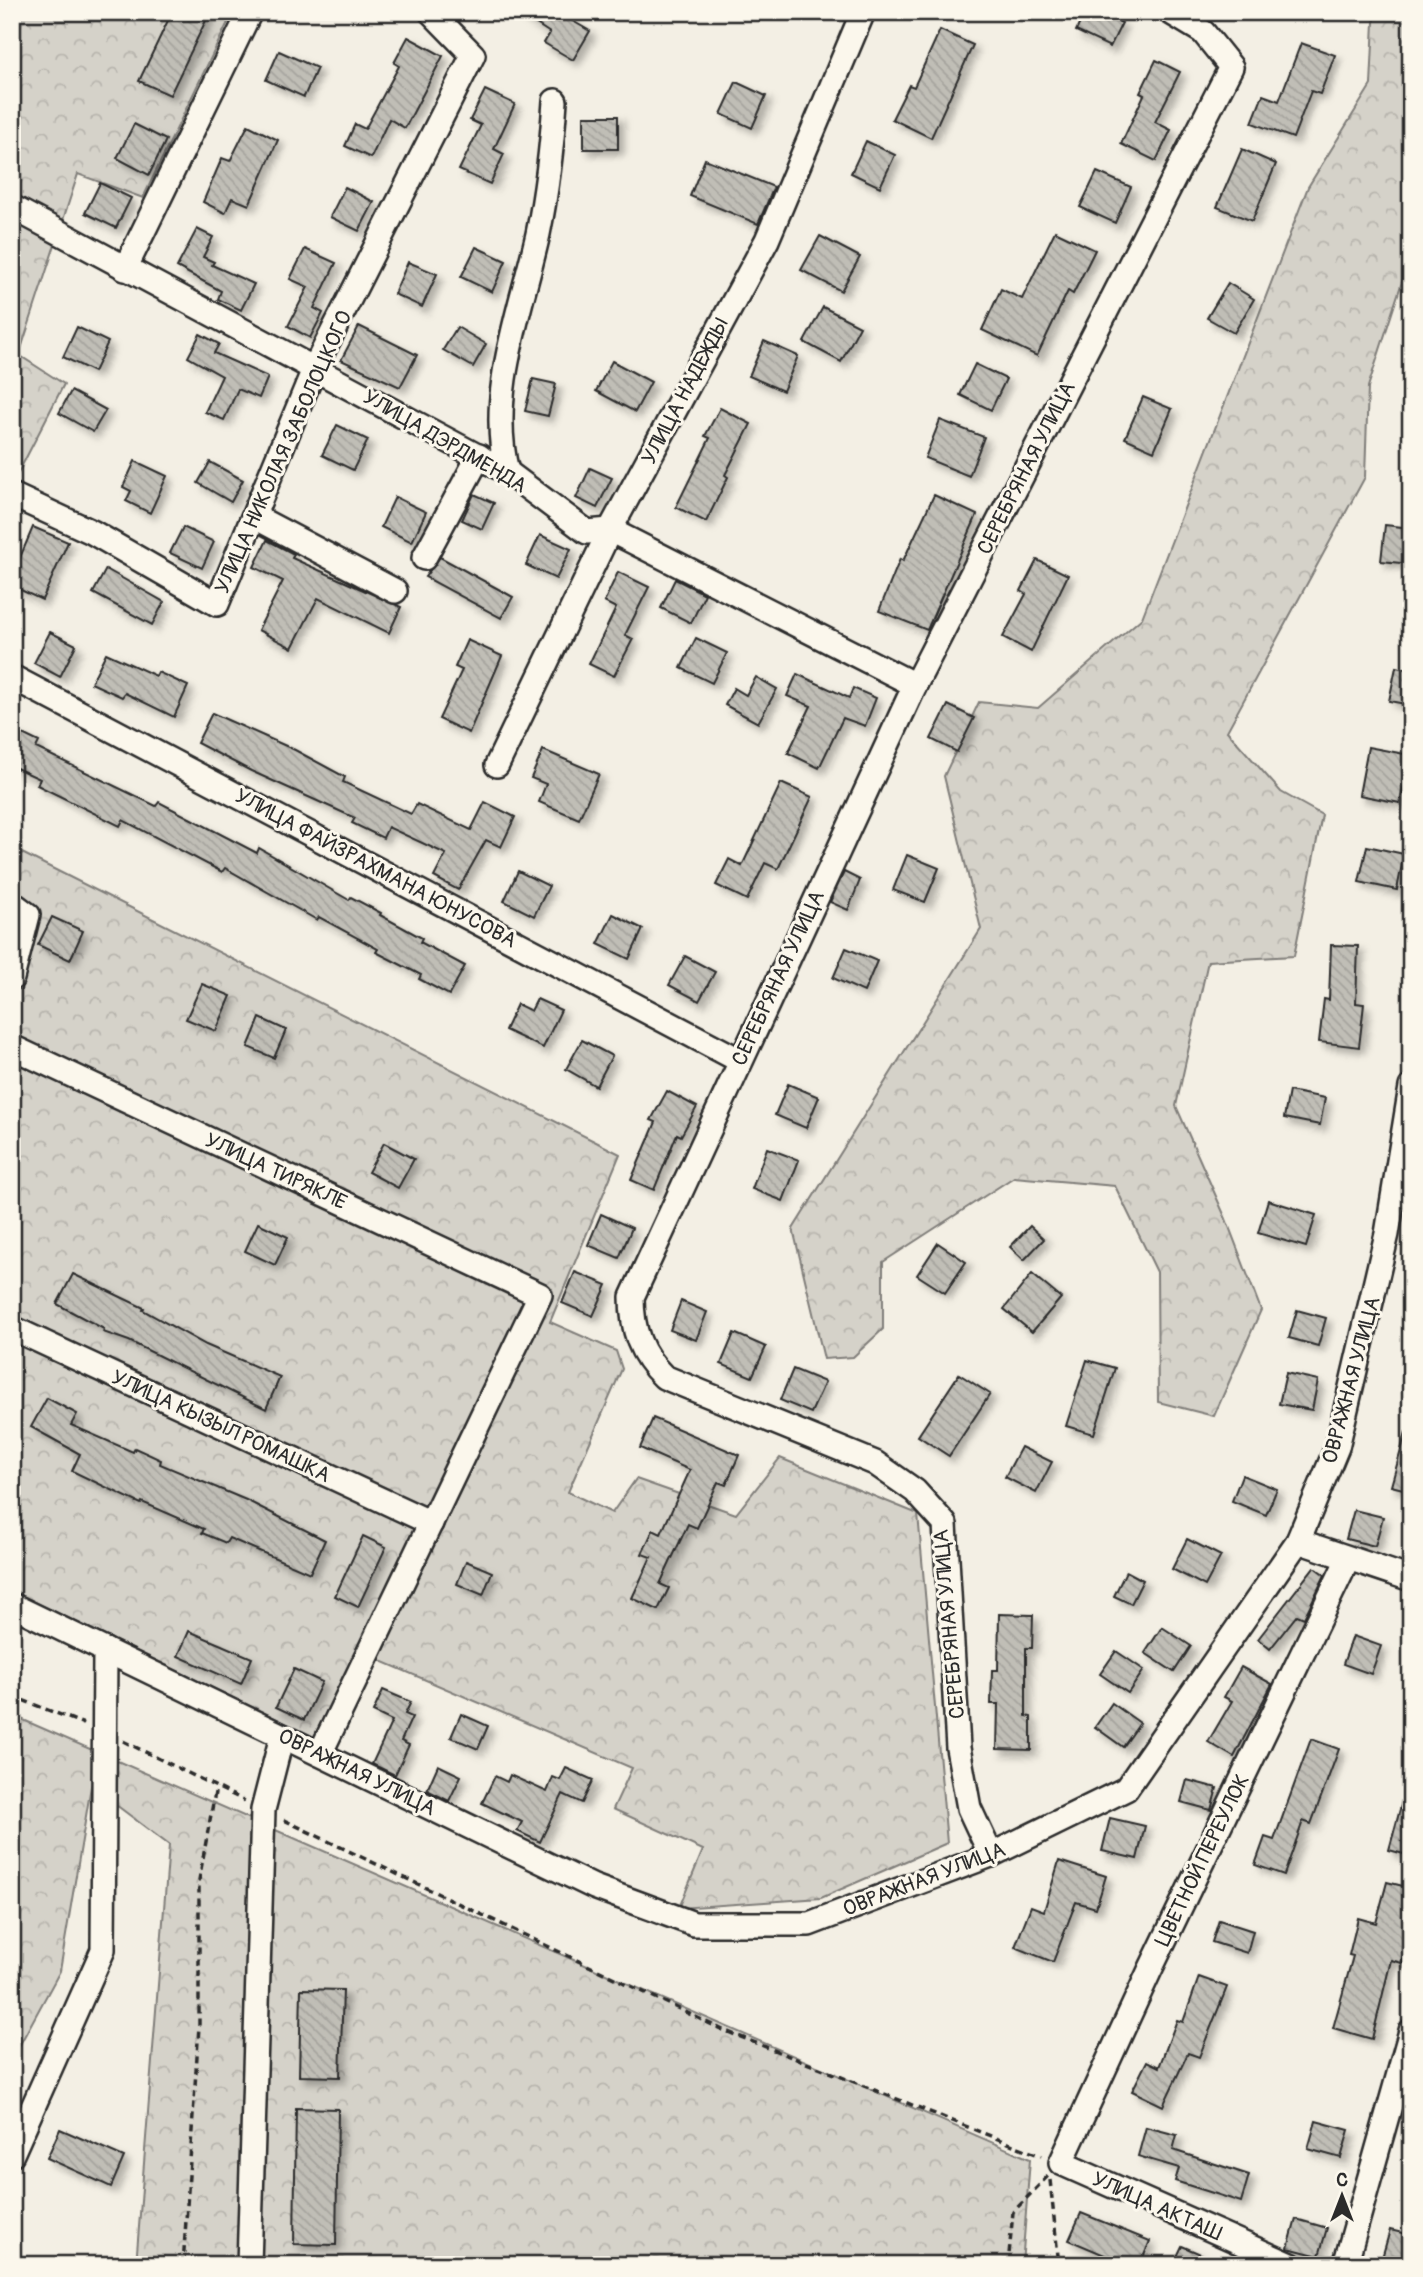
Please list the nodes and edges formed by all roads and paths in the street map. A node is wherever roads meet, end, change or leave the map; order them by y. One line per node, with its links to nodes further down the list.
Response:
1 (250, 12): 7 (street)
2 (431, 12): 8 (street, УЛИЦА НИКОЛАЯ ЗАБОЛОЦКОГО)
3 (863, 12): 13 (street, УЛИЦА НАДЕЖДЫ)
4 (1170, 12): 17 (street, СЕРЕБРЯНАЯ УЛИЦА)
5 (555, 101): 10 (street)
6 (12, 207): 7 (street, УЛИЦА ДЭРДМЕНДА)
7 (125, 269): 8 (street, УЛИЦА ДЭРДМЕНДА)
8 (315, 367): 9 (street, УЛИЦА ДЭРДМЕНДА); 12 (street, УЛИЦА НИКОЛАЯ ЗАБОЛОЦКОГО)
9 (479, 456): 10 (street, УЛИЦА ДЭРДМЕНДА); 14 (street)
10 (507, 472): 13 (street, УЛИЦА ДЭРДМЕНДА)
11 (12, 495): 12 (street, УЛИЦА НИКОЛАЯ ЗАБОЛОЦКОГО)
12 (255, 517): 15 (street)
13 (610, 530): 17 (street, УЛИЦА ДЭРДМЕНДА); 18 (street, УЛИЦА НАДЕЖДЫ)
14 (424, 558)
15 (395, 591)
16 (12, 677): 22 (street, УЛИЦА ФАЙЗРАХМАНА ЮНУСОВА)
17 (915, 685): 22 (street, СЕРЕБРЯНАЯ УЛИЦА)
18 (497, 765)
19 (12, 903): 20 (street)
20 (12, 978)
21 (12, 1048): 25 (street, УЛИЦА ТИРЯКЛЕ)
22 (739, 1060): 37 (street, СЕРЕБРЯНАЯ УЛИЦА)
23 (1411, 1087): 26 (street, ОВРАЖНАЯ УЛИЦА)
24 (12, 1328): 25 (street, УЛИЦА КЫЗЫЛ РОМАШКА)
25 (431, 1523): 34 (street)
26 (1298, 1541): 27 (street); 37 (street, ОВРАЖНАЯ УЛИЦА)
27 (1348, 1559): 28 (street); 40 (street, ЦВЕТНОЙ ПЕРЕУЛОК)
28 (1411, 1579)
29 (12, 1605): 30 (street, ОВРАЖНАЯ УЛИЦА)
30 (105, 1650): 32 (street); 33 (street, ОВРАЖНАЯ УЛИЦА)
31 (12, 1696): 32 (path)
32 (105, 1732): 35 (path); 39 (street)
33 (282, 1736): 34 (street, ОВРАЖНАЯ УЛИЦА); 36 (street)
34 (320, 1754): 37 (street, ОВРАЖНАЯ УЛИЦА)
35 (216, 1787): 36 (path); 41 (path)
36 (263, 1810): 40 (path); 42 (street)
37 (991, 1856)
38 (1411, 2031): 46 (street)
39 (12, 2154)
40 (1055, 2169): 43 (path); 44 (path); 45 (street, УЛИЦА АКТАШ)
41 (183, 2265)
42 (249, 2265)
43 (1008, 2265)
44 (1059, 2265)
45 (1291, 2265)
46 (1345, 2265)

